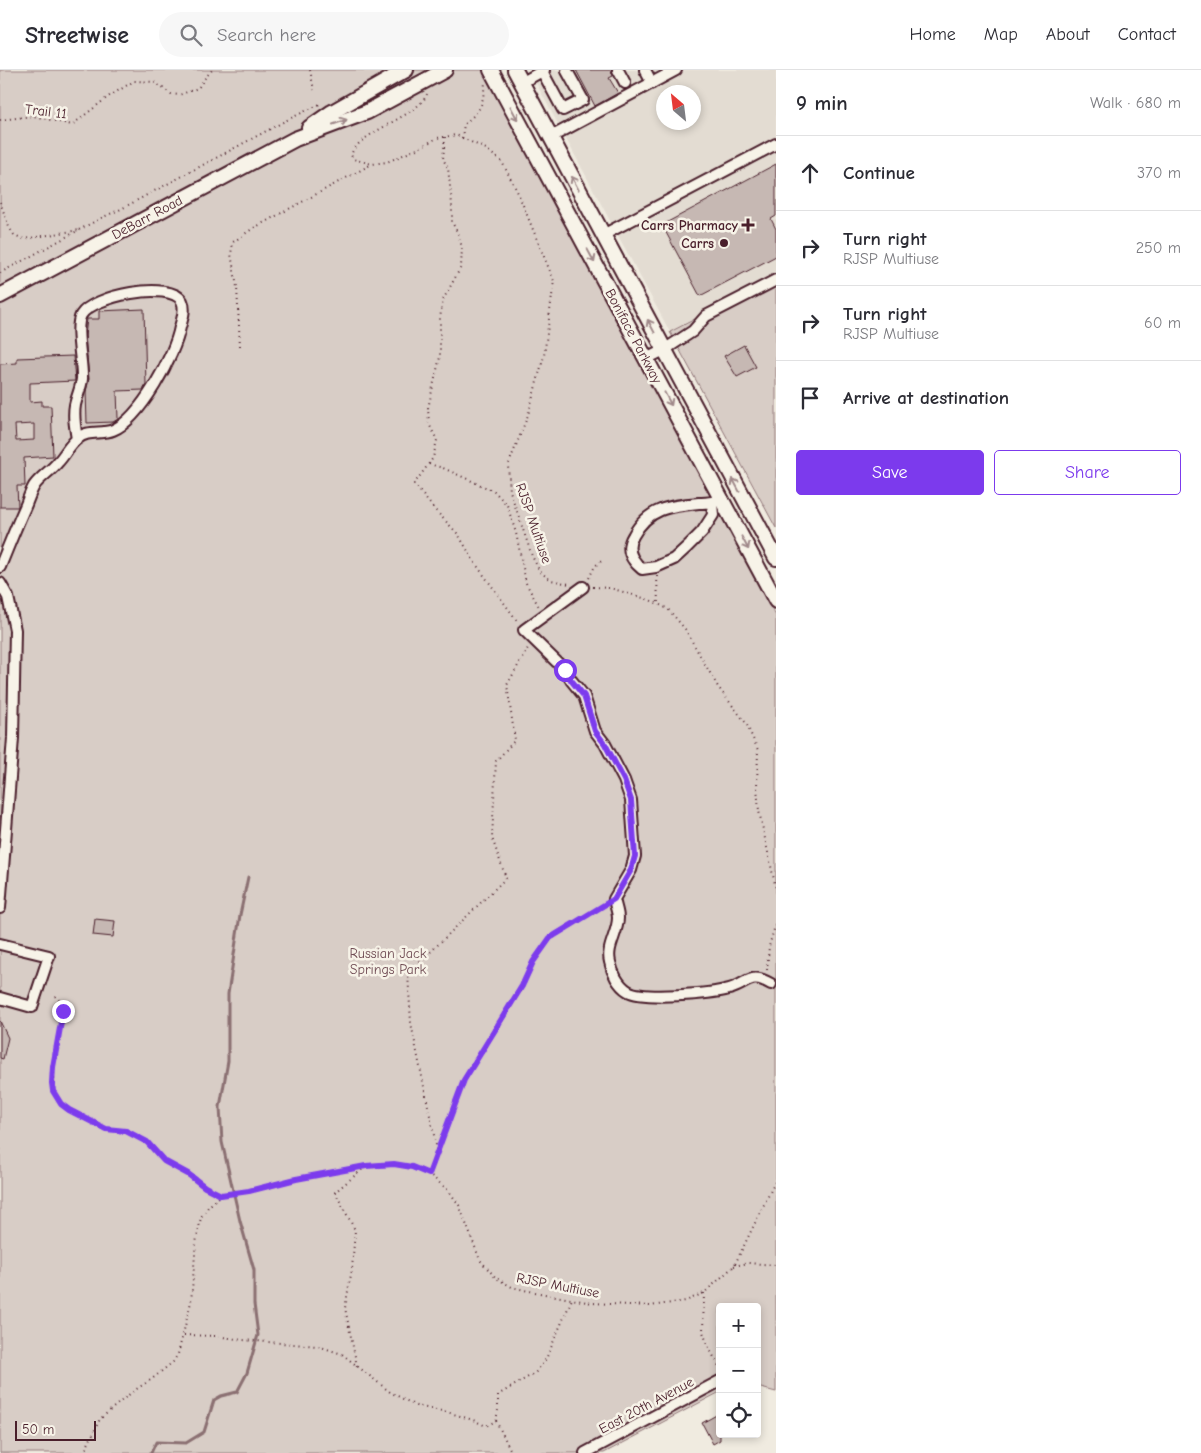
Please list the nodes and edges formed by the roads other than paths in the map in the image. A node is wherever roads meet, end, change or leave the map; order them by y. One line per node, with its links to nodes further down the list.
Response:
1 (406, 70): 16 (main road, DeBarr Road)
2 (445, 70): 16 (main road, DeBarr Road, one-way to 2)
3 (515, 70): 10 (main road, Boniface Parkway)
4 (567, 70): 13 (street)
5 (618, 70): 11 (street)
6 (645, 70): 12 (street)
7 (676, 70): 12 (street)
8 (543, 71): 10 (street); 13 (street)
9 (488, 75): 22 (main road, Boniface Parkway, one-way to 22)
10 (521, 83): 15 (main road, Boniface Parkway)
11 (625, 83)
12 (652, 83): 14 (street)
13 (575, 104): 14 (street)
14 (583, 120): 15 (street)
15 (550, 137): 18 (main road, Boniface Parkway, one-way to 15)
16 (294, 139): 20 (main road, DeBarr Road)
17 (776, 144): 18 (street)
18 (603, 235): 21 (main road, Boniface Parkway, one-way to 18)
19 (776, 280): 21 (street)
20 (0, 296)
21 (664, 350): 22 (street); 25 (main road, Boniface Parkway, one-way to 21)
22 (646, 359): 24 (main road, Boniface Parkway, one-way to 24)
23 (77, 439): 23 (street); 26 (street)
24 (716, 501): 24 (street); 29 (main road, Boniface Parkway, one-way to 29)
25 (776, 558)
26 (0, 567)
27 (0, 583): 30 (street)
28 (583, 587): 32 (street)
29 (776, 601)
30 (0, 908)
31 (0, 944): 33 (street)
32 (771, 984)
33 (0, 998)
34 (716, 1383): 35 (street, East 20th Avenue)
35 (585, 1453)

